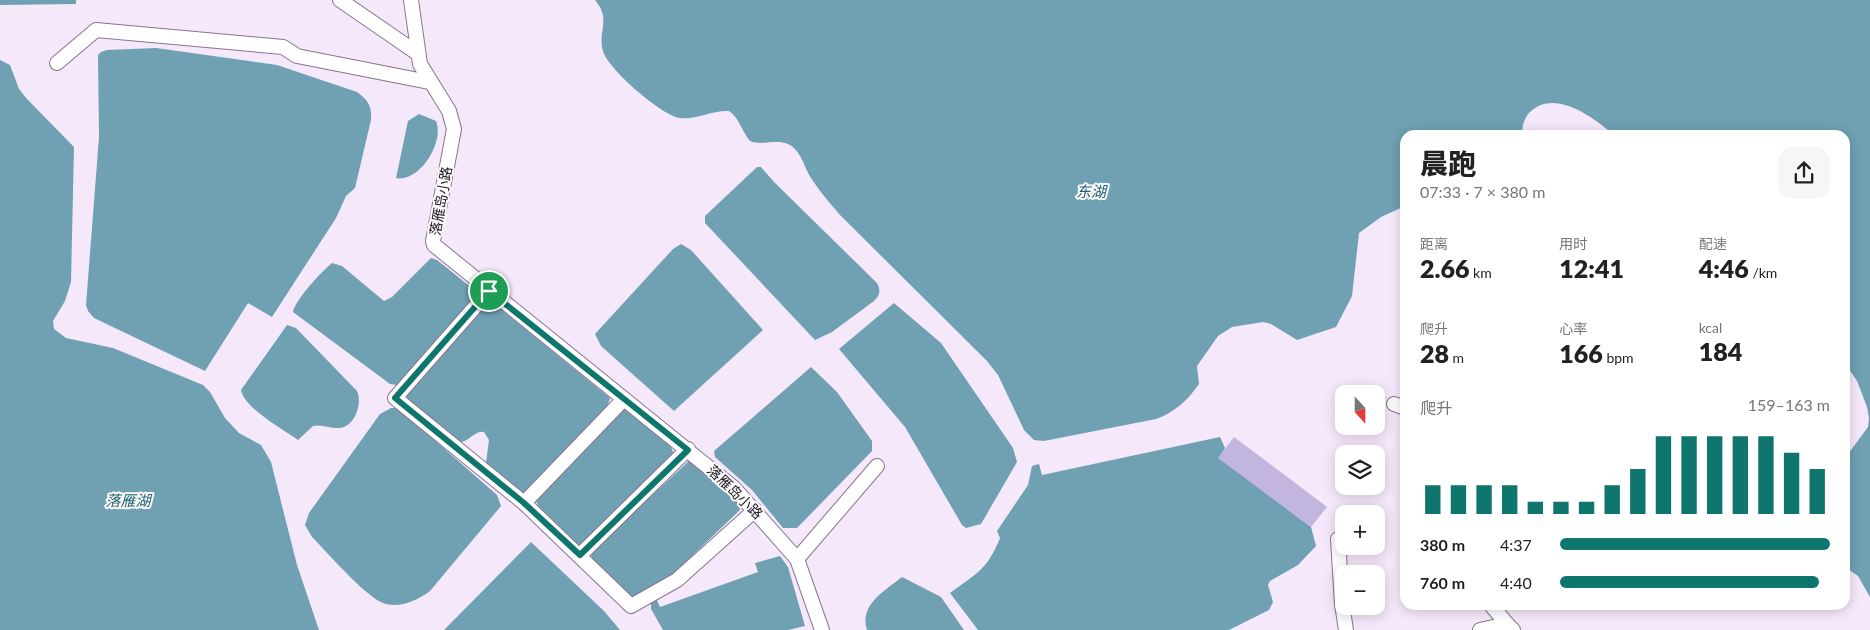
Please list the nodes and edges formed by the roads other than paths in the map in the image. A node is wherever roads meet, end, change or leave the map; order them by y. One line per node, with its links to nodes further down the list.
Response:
1 (340, 0): 3 (street)
2 (411, 0): 3 (street, 落雁岛小路)
3 (417, 54): 5 (street, 落雁岛小路)
4 (58, 63): 5 (street)
5 (429, 82): 6 (street, 落雁岛小路)
6 (489, 291): 7 (street, 落雁岛小路); 10 (street)
7 (624, 399): 8 (street, 落雁岛小路); 10 (street)
8 (688, 450): 11 (street, 落雁岛小路); 12 (street)
9 (877, 466): 14 (street)
10 (524, 503): 12 (street)
11 (755, 510): 12 (street); 14 (street, 落雁岛小路)
12 (580, 555)
13 (1339, 555): 18 (street)
14 (797, 558): 17 (street, 落雁岛小路)
15 (1495, 610): 16 (street)
16 (1510, 627): 19 (street)
17 (822, 630)
18 (1346, 630)
19 (1480, 630)

